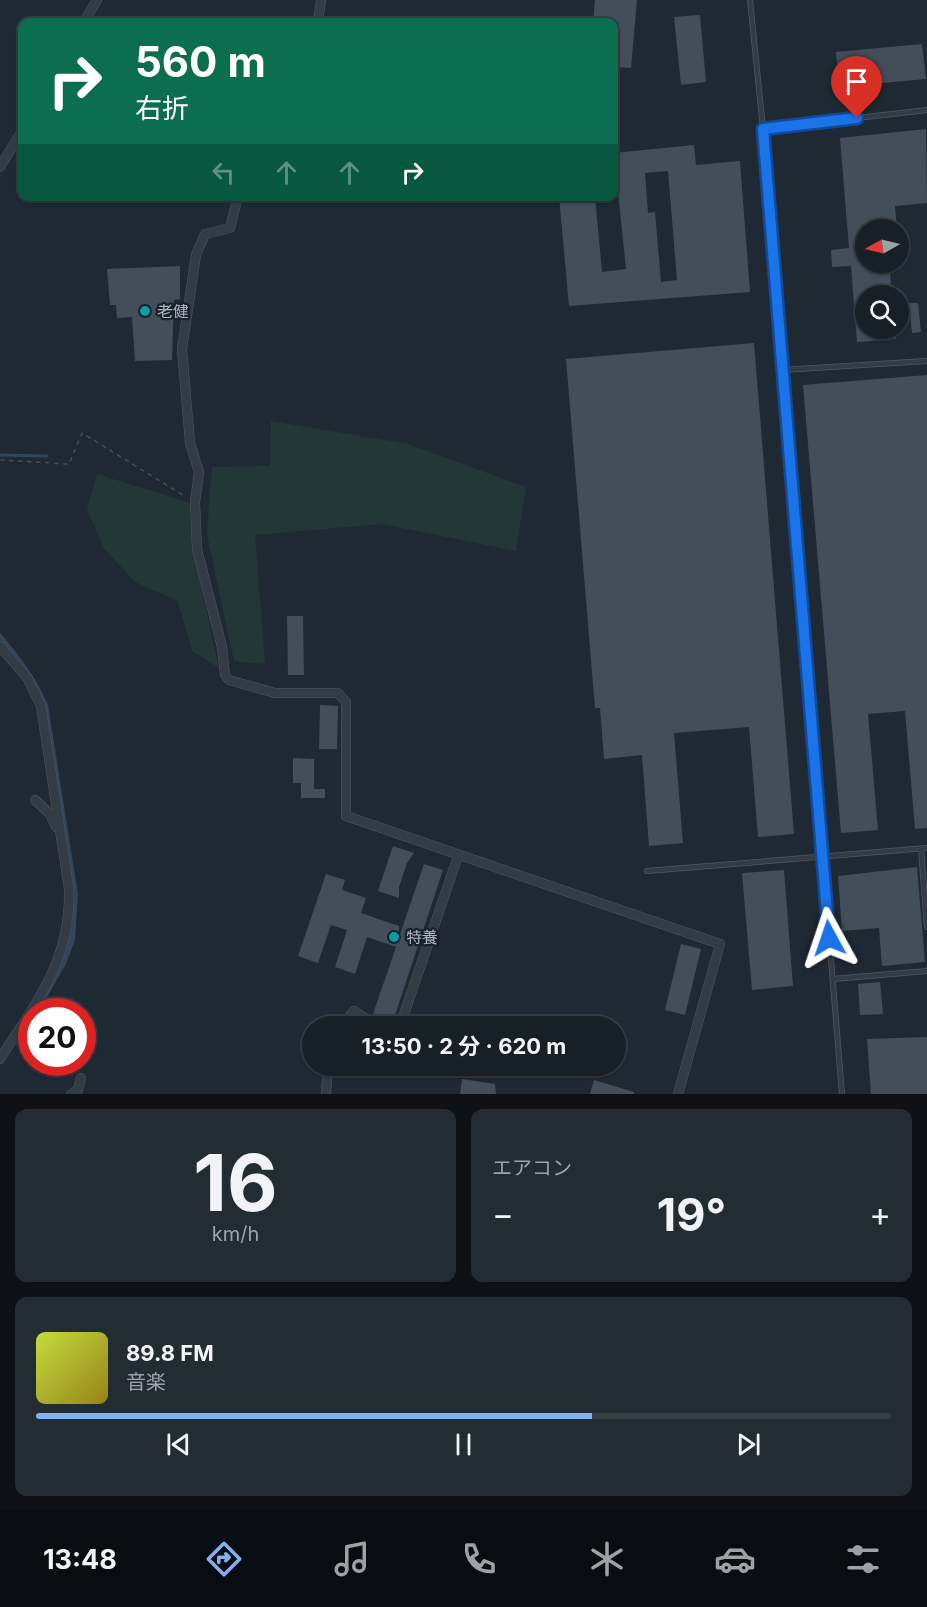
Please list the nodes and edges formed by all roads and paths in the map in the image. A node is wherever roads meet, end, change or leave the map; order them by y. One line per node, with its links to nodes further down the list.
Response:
1 (97, 0): 4 (street)
2 (321, 0): 5 (street)
3 (750, 0): 7 (lane)
4 (86, 18)
5 (319, 18)
6 (927, 110): 7 (lane)
7 (763, 129): 12 (lane)
8 (18, 138): 9 (street)
9 (0, 167)
10 (237, 201): 14 (street)
11 (927, 360): 12 (lane)
12 (782, 370): 20 (lane)
13 (0, 460): 14 (path)
14 (195, 502): 19 (street)
15 (0, 646): 17 (street)
16 (35, 800): 17 (street)
17 (60, 834): 28 (street)
18 (924, 849): 20 (lane); 22 (lane)
19 (458, 856): 27 (street); 33 (street)
20 (822, 857): 21 (lane); 24 (lane)
21 (647, 871)
22 (927, 927)
23 (927, 971): 24 (lane)
24 (833, 979): 34 (lane)
25 (350, 1016): 26 (street)
26 (362, 1016)
27 (403, 1016)
28 (0, 1059)
29 (327, 1076): 32 (street)
30 (81, 1078): 31 (street)
31 (71, 1094)
32 (326, 1094)
33 (678, 1094)
34 (842, 1094)

